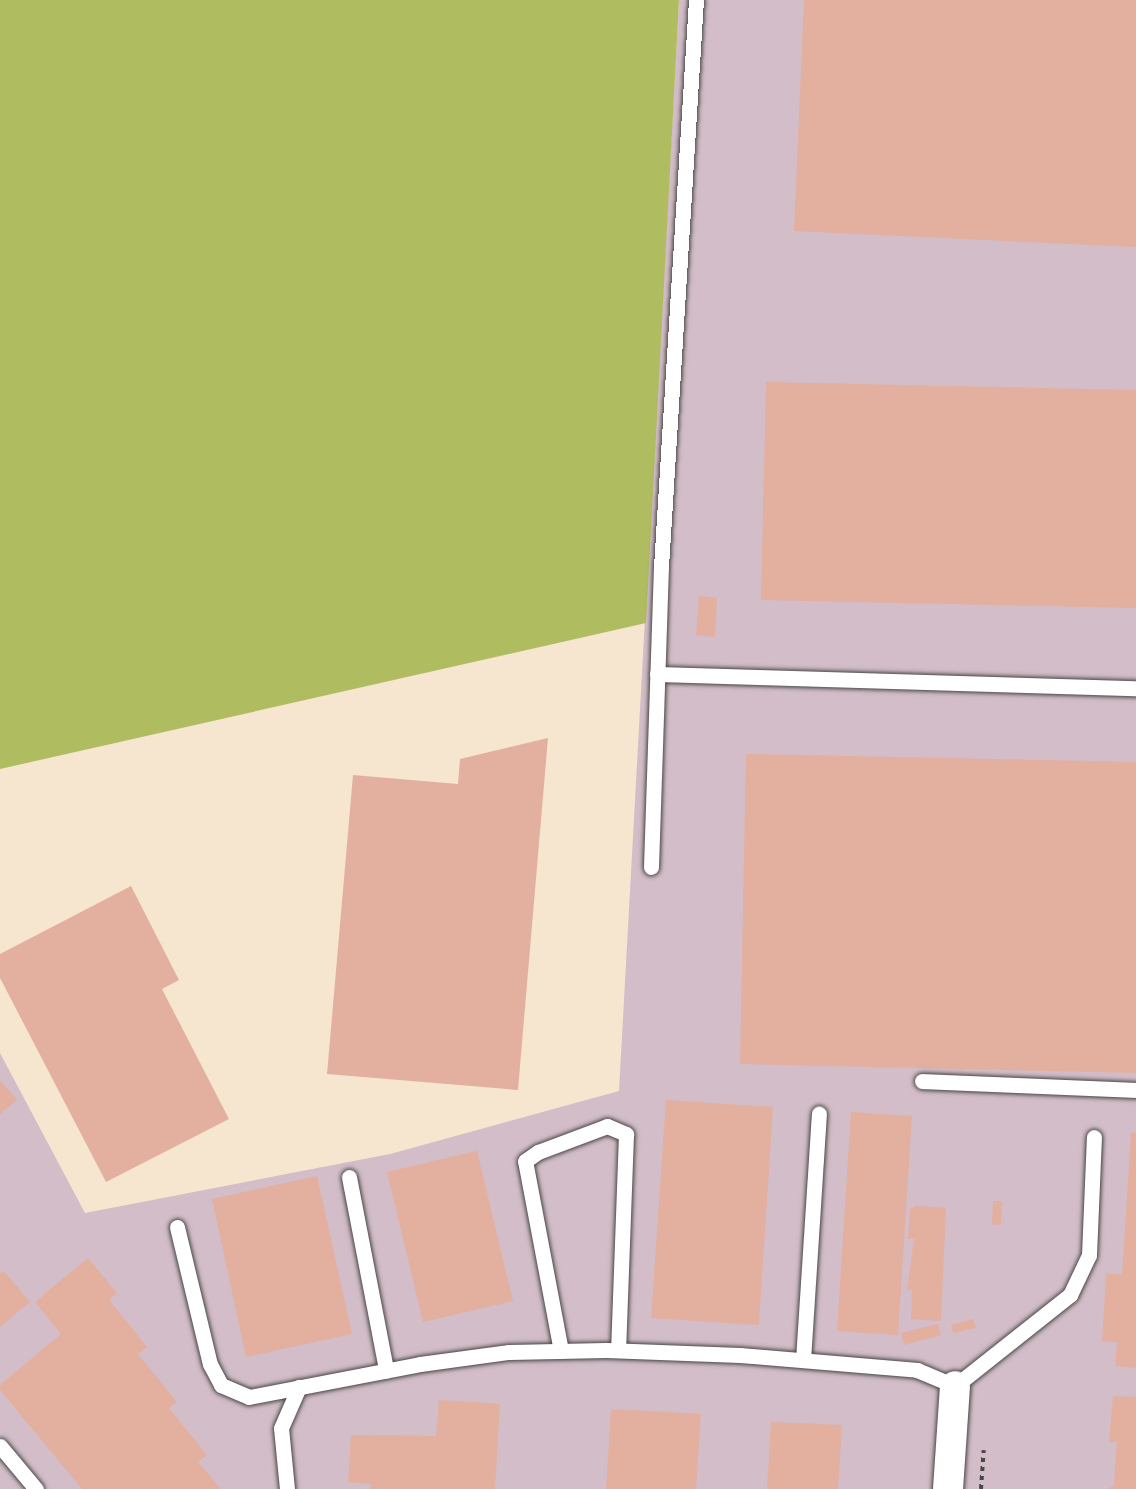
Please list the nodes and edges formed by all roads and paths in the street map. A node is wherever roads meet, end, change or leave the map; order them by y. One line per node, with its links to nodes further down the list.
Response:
1 (696, 0): 2 (lane)
2 (657, 674): 3 (lane); 4 (lane)
3 (1136, 688)
4 (651, 867)
5 (922, 1081): 6 (lane)
6 (1136, 1090)
7 (819, 1114): 13 (lane)
8 (1094, 1137): 15 (lane)
9 (349, 1177): 14 (lane)
10 (177, 1227): 16 (lane)
11 (618, 1350): 12 (lane); 12 (lane); 13 (lane)
12 (561, 1351): 14 (lane)
13 (803, 1360): 15 (lane)
14 (386, 1371): 16 (lane)
15 (955, 1386): 21 (street)
16 (299, 1388): 20 (lane)
17 (0, 1446): 19 (lane)
18 (984, 1450): 22 (path)
19 (36, 1489)
20 (286, 1489)
21 (948, 1489)
22 (981, 1489)

